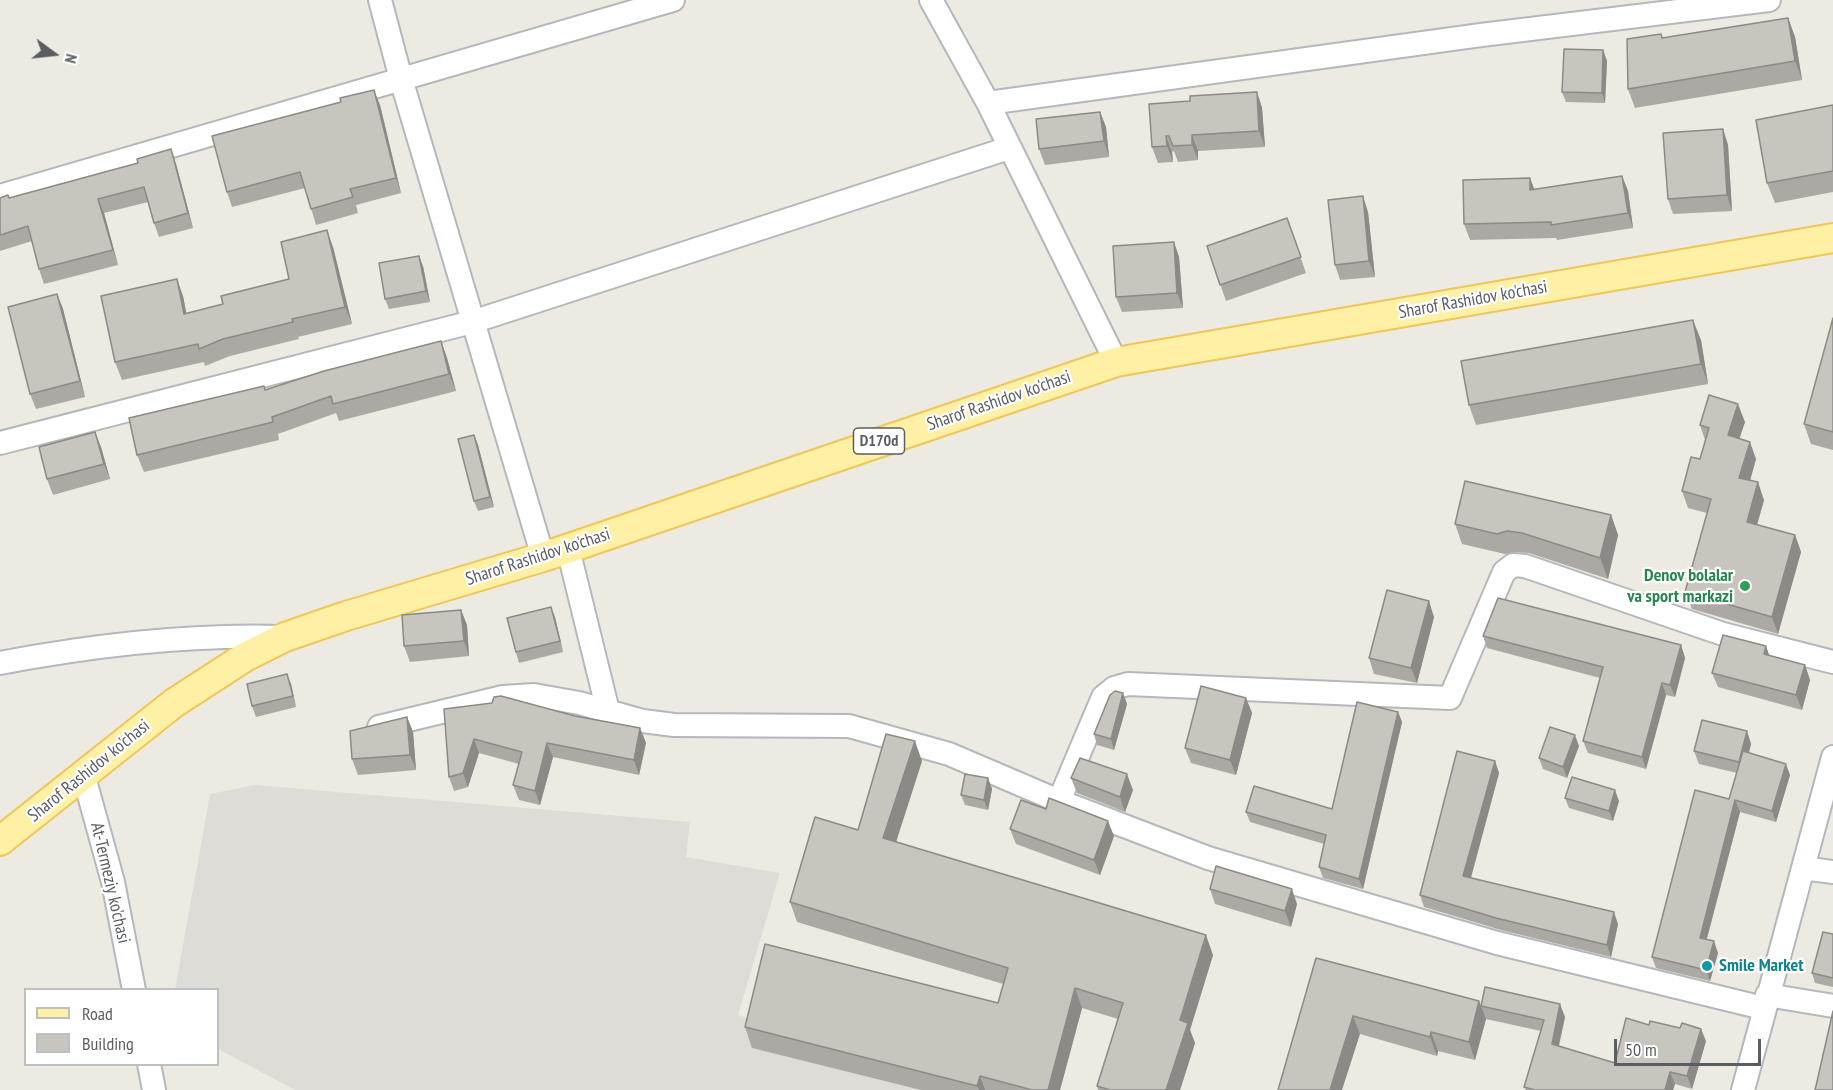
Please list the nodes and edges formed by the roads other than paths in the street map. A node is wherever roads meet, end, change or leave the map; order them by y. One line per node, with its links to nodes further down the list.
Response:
1 (380, 0): 5 (street)
2 (673, 0): 5 (street)
3 (931, 0): 6 (street)
4 (1769, 0): 6 (street)
5 (401, 79): 8 (street); 10 (street)
6 (988, 103): 7 (street)
7 (1009, 148): 10 (street); 11 (street)
8 (0, 196)
9 (1833, 238): 11 (main road, Sharof Rashidov ko'chasi / D170d)
10 (472, 322): 12 (street); 13 (street)
11 (1116, 362): 13 (main road, Sharof Rashidov ko'chasi / D170d)
12 (0, 443)
13 (555, 553): 14 (main road, Sharof Rashidov ko'chasi / D170d); 17 (street)
14 (285, 637): 16 (street); 20 (main road, Sharof Rashidov ko'chasi / D170d)
15 (1833, 662): 21 (street)
16 (0, 663)
17 (608, 711): 18 (street); 21 (street)
18 (363, 731)
19 (1833, 758): 23 (street)
20 (84, 777): 22 (main road, Sharof Rashidov ko'chasi / D170d); 25 (street, At-Termeziy ko'chasi)
21 (1059, 801): 26 (street)
22 (0, 841)
23 (1803, 868): 24 (street); 26 (street)
24 (1833, 872)
25 (134, 988)
26 (1765, 1002): 27 (street); 30 (street)
27 (1833, 1006)
28 (148, 1066): 29 (street)
29 (153, 1090)
30 (1743, 1090)

